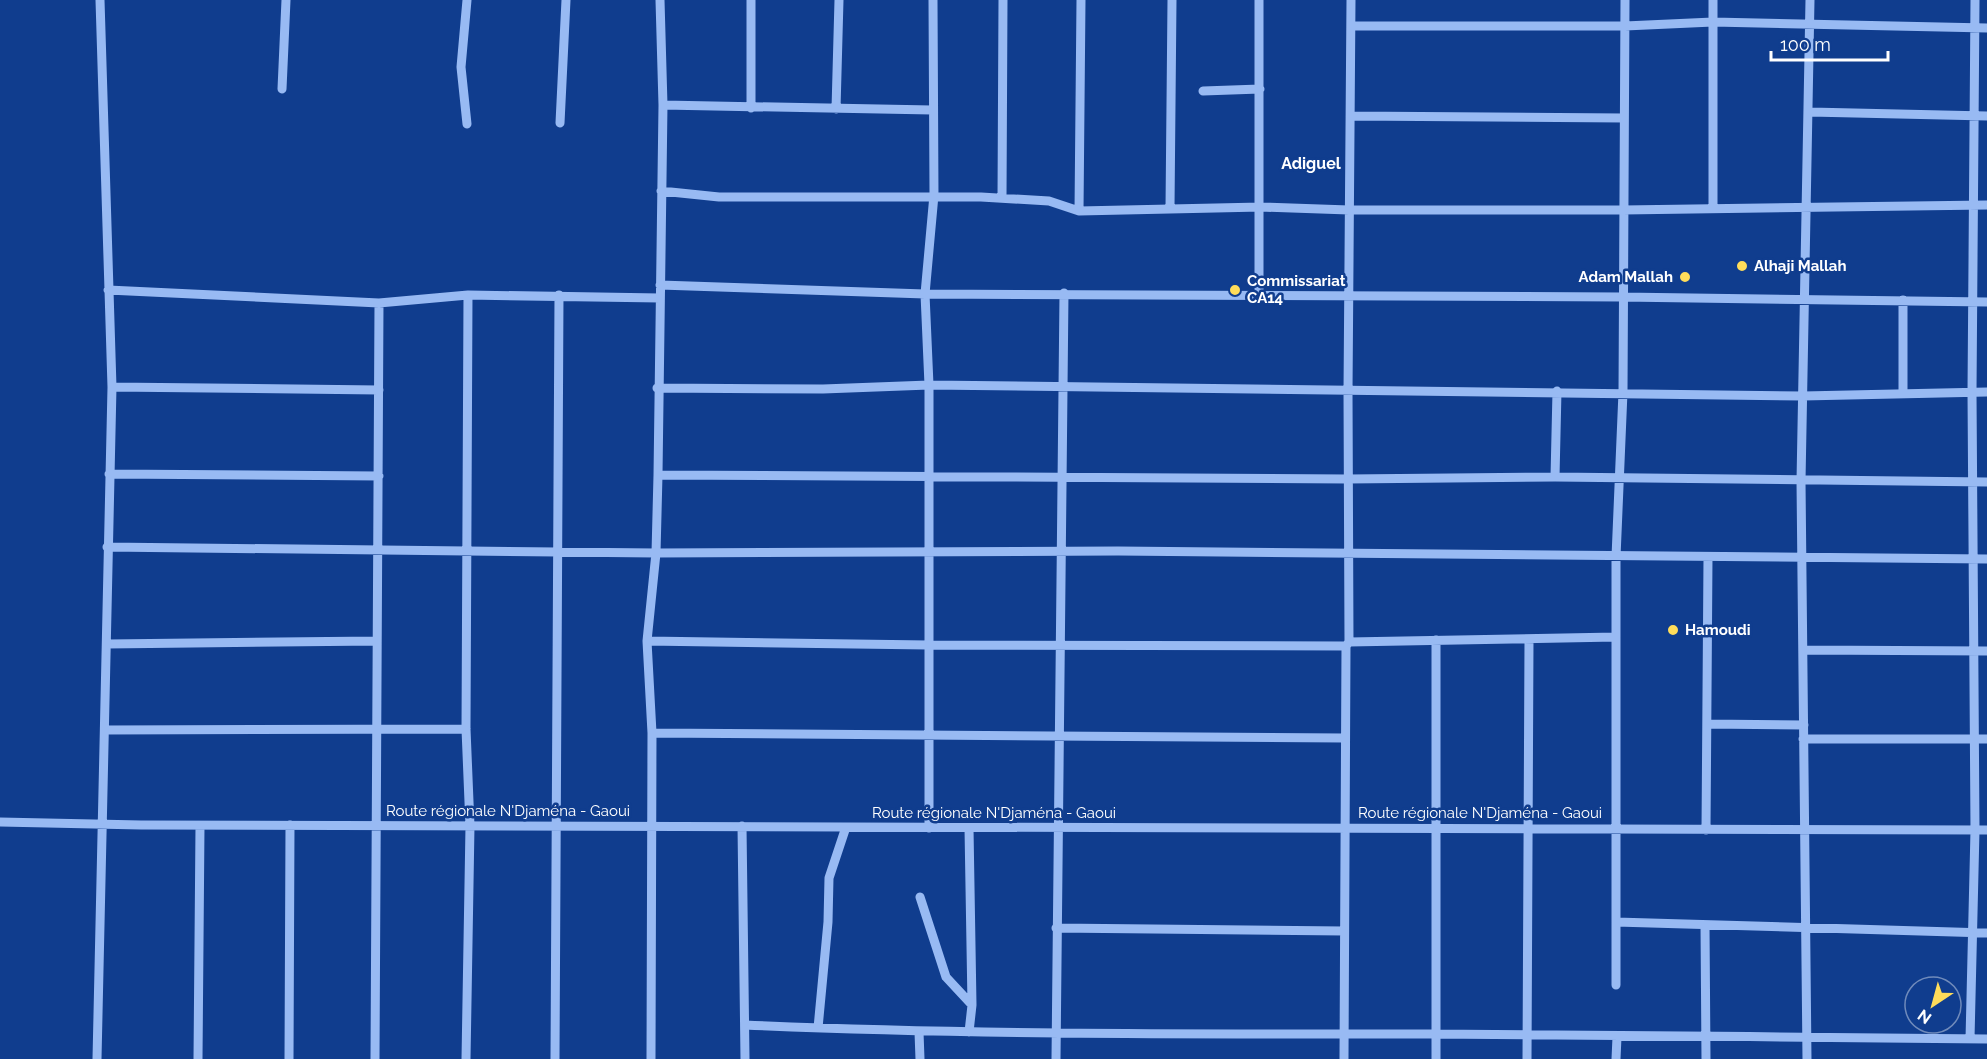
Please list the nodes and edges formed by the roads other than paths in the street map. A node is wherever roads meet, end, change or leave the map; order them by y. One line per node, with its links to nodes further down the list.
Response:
1 (100, 0): 51 (street)
2 (286, 0): 24 (street)
3 (467, 0): 37 (street)
4 (566, 0): 36 (street)
5 (660, 0): 27 (street)
6 (751, 0): 28 (street)
7 (839, 0): 29 (street)
8 (933, 0): 30 (street)
9 (1003, 0): 40 (street)
10 (1081, 0): 49 (street)
11 (1172, 0): 45 (street)
12 (1259, 0): 25 (street)
13 (1351, 0): 20 (street)
14 (1625, 0): 21 (street)
15 (1713, 0): 18 (street)
16 (1810, 0): 19 (street)
17 (1975, 0): 22 (street)
18 (1713, 22): 19 (street); 21 (street); 46 (street)
19 (1810, 25): 22 (street); 31 (street)
20 (1351, 26): 21 (street); 32 (street)
21 (1625, 26): 35 (street)
22 (1975, 28): 23 (street); 33 (street)
23 (1987, 28)
24 (282, 89)
25 (1260, 89): 26 (street); 44 (street)
26 (1203, 91)
27 (663, 105): 28 (street); 38 (street)
28 (751, 108): 29 (street)
29 (836, 109): 30 (street)
30 (932, 110): 39 (street)
31 (1810, 112): 33 (street); 43 (street)
32 (1350, 116): 35 (street); 47 (street)
33 (1973, 116): 34 (street); 41 (street)
34 (1987, 116)
35 (1624, 118): 48 (street)
36 (560, 123)
37 (467, 124)
38 (661, 191): 39 (street); 50 (street)
39 (934, 195): 40 (street); 53 (street)
40 (1002, 198): 49 (street)
41 (1975, 204): 42 (street); 43 (street); 62 (street)
42 (1987, 205)
43 (1808, 206): 46 (street); 60 (street)
44 (1261, 207): 45 (street); 47 (street); 54 (street)
45 (1170, 208): 49 (street)
46 (1713, 208): 48 (street)
47 (1349, 210): 48 (street); 57 (street)
48 (1623, 210): 58 (street)
49 (1079, 211)
50 (660, 285): 53 (street); 59 (street)
51 (108, 290): 64 (street); 66 (street)
52 (1064, 293): 53 (street); 54 (street); 67 (street)
53 (925, 294): 65 (street)
54 (1259, 294): 57 (street)
55 (468, 295): 56 (street); 64 (street); 93 (street)
56 (559, 295): 59 (street); 89 (street)
57 (1350, 297): 58 (street); 71 (street)
58 (1622, 297): 60 (street); 72 (street)
59 (660, 298): 68 (street)
60 (1805, 299): 61 (street); 76 (street)
61 (1904, 300): 62 (street); 75 (street)
62 (1974, 302): 63 (street); 73 (street)
63 (1987, 302)
64 (379, 303): 69 (street)
65 (929, 385): 67 (street); 68 (street); 80 (street)
66 (112, 387): 69 (street); 77 (street)
67 (1061, 387): 71 (street); 81 (street)
68 (657, 388): 78 (street)
69 (379, 390): 79 (street)
70 (1557, 391): 71 (street); 72 (street); 82 (street)
71 (1348, 392): 83 (street)
72 (1623, 392): 76 (street); 84 (street)
73 (1972, 392): 74 (street); 75 (street); 86 (street)
74 (1987, 392)
75 (1903, 393): 76 (street)
76 (1803, 396): 85 (street)
77 (109, 474): 79 (street); 88 (street)
78 (658, 475): 80 (street); 94 (street)
79 (379, 476): 90 (street)
80 (928, 477): 81 (street); 91 (street)
81 (1061, 477): 83 (street); 92 (street)
82 (1555, 477): 83 (street); 84 (street)
83 (1348, 479): 95 (street)
84 (1618, 480): 85 (street); 96 (street)
85 (1801, 481): 86 (street); 98 (street)
86 (1973, 482): 87 (street); 99 (street)
87 (1987, 482)
88 (107, 547): 90 (street); 106 (street)
89 (556, 550): 93 (street); 94 (street); 131 (street)
90 (378, 551): 93 (street); 104 (street)
91 (929, 551): 92 (street); 94 (street); 108 (street)
92 (1059, 551): 95 (street); 109 (street)
93 (468, 552): 115 (street)
94 (656, 553): 105 (street)
95 (1348, 555): 96 (street); 107 (street)
96 (1616, 557): 97 (street); 101 (street)
97 (1708, 558): 98 (street); 113 (street)
98 (1803, 558): 99 (street); 110 (street)
99 (1974, 559): 100 (street); 111 (street)
100 (1987, 559)
101 (1616, 637): 103 (street); 140 (street)
102 (1436, 639): 103 (street); 107 (street); 139 (street)
103 (1529, 640): 142 (street)
104 (377, 641): 106 (street); 117 (street)
105 (647, 641): 108 (street); 118 (street)
106 (107, 644): 116 (street)
107 (1348, 644): 109 (street); 121 (street)
108 (928, 645): 109 (street); 119 (street)
109 (1061, 645): 120 (street)
110 (1805, 650): 111 (street); 114 (street)
111 (1972, 651): 112 (street); 122 (street)
112 (1987, 651)
113 (1707, 724): 114 (street); 143 (street)
114 (1804, 724): 124 (street)
115 (466, 729): 117 (street); 130 (street)
116 (105, 730): 117 (street); 126 (street)
117 (376, 730): 128 (street)
118 (652, 733): 119 (street); 132 (street)
119 (929, 737): 120 (street); 135 (street)
120 (1061, 737): 121 (street); 137 (street)
121 (1344, 738): 138 (street)
122 (1973, 739): 123 (street); 124 (street); 144 (street)
123 (1987, 739)
124 (1803, 740): 141 (street)
125 (0, 822): 126 (street, Route régionale N'Djaména - Gaoui)
126 (103, 825): 129 (street, Route régionale N'Djaména - Gaoui); 169 (street)
127 (290, 825): 128 (street, Route régionale N'Djaména - Gaoui); 129 (street, Route régionale N'Djaména - Gaoui); 171 (street)
128 (376, 825): 130 (street, Route régionale N'Djaména - Gaoui); 172 (street)
129 (201, 826): 170 (street)
130 (470, 826): 131 (street, Route régionale N'Djaména - Gaoui); 173 (street)
131 (555, 826): 132 (street, Route régionale N'Djaména - Gaoui); 174 (street)
132 (651, 826): 133 (street, Route régionale N'Djaména - Gaoui); 175 (street)
133 (742, 826): 134 (street, Route régionale N'Djaména - Gaoui); 156 (street)
134 (846, 827): 135 (street, Route régionale N'Djaména - Gaoui); 157 (street)
135 (929, 828): 136 (street, Route régionale N'Djaména - Gaoui)
136 (969, 828): 137 (street, Route régionale N'Djaména - Gaoui); 155 (street)
137 (1058, 828): 138 (street, Route régionale N'Djaména - Gaoui); 149 (street)
138 (1344, 828): 139 (street, Route régionale N'Djaména - Gaoui); 151 (street)
139 (1438, 829): 142 (street, Route régionale N'Djaména - Gaoui); 162 (street)
140 (1616, 829): 142 (street, Route régionale N'Djaména - Gaoui); 143 (street, Route régionale N'Djaména - Gaoui); 147 (street)
141 (1804, 829): 143 (street, Route régionale N'Djaména - Gaoui); 144 (street, Route régionale N'Djaména - Gaoui); 150 (street)
142 (1527, 830): 163 (street)
143 (1706, 830)
144 (1975, 830): 145 (street, Route régionale N'Djaména - Gaoui); 152 (street)
145 (1987, 830)
146 (920, 897): 155 (street)
147 (1616, 922): 148 (street); 154 (street)
148 (1705, 925): 150 (street); 165 (street)
149 (1056, 928): 151 (street); 160 (street)
150 (1805, 928): 152 (street); 166 (street)
151 (1344, 931): 161 (street)
152 (1974, 933): 153 (street); 167 (street)
153 (1987, 933)
154 (1616, 985)
155 (972, 1005): 159 (street)
156 (745, 1025): 157 (street); 176 (street)
157 (818, 1028): 158 (street)
158 (919, 1032): 159 (street); 177 (street)
159 (969, 1032): 160 (street)
160 (1056, 1034): 161 (street); 178 (street)
161 (1344, 1034): 162 (street); 179 (street)
162 (1437, 1034): 163 (street); 180 (street)
163 (1528, 1036): 164 (street); 181 (street)
164 (1617, 1036): 165 (street); 182 (street)
165 (1706, 1036): 166 (street); 183 (street)
166 (1808, 1038): 167 (street); 184 (street)
167 (1970, 1039): 168 (street)
168 (1987, 1039)
169 (97, 1059)
170 (198, 1059)
171 (289, 1059)
172 (375, 1059)
173 (466, 1059)
174 (555, 1059)
175 (651, 1059)
176 (745, 1059)
177 (920, 1059)
178 (1056, 1059)
179 (1344, 1059)
180 (1436, 1059)
181 (1527, 1059)
182 (1617, 1059)
183 (1706, 1059)
184 (1807, 1059)

